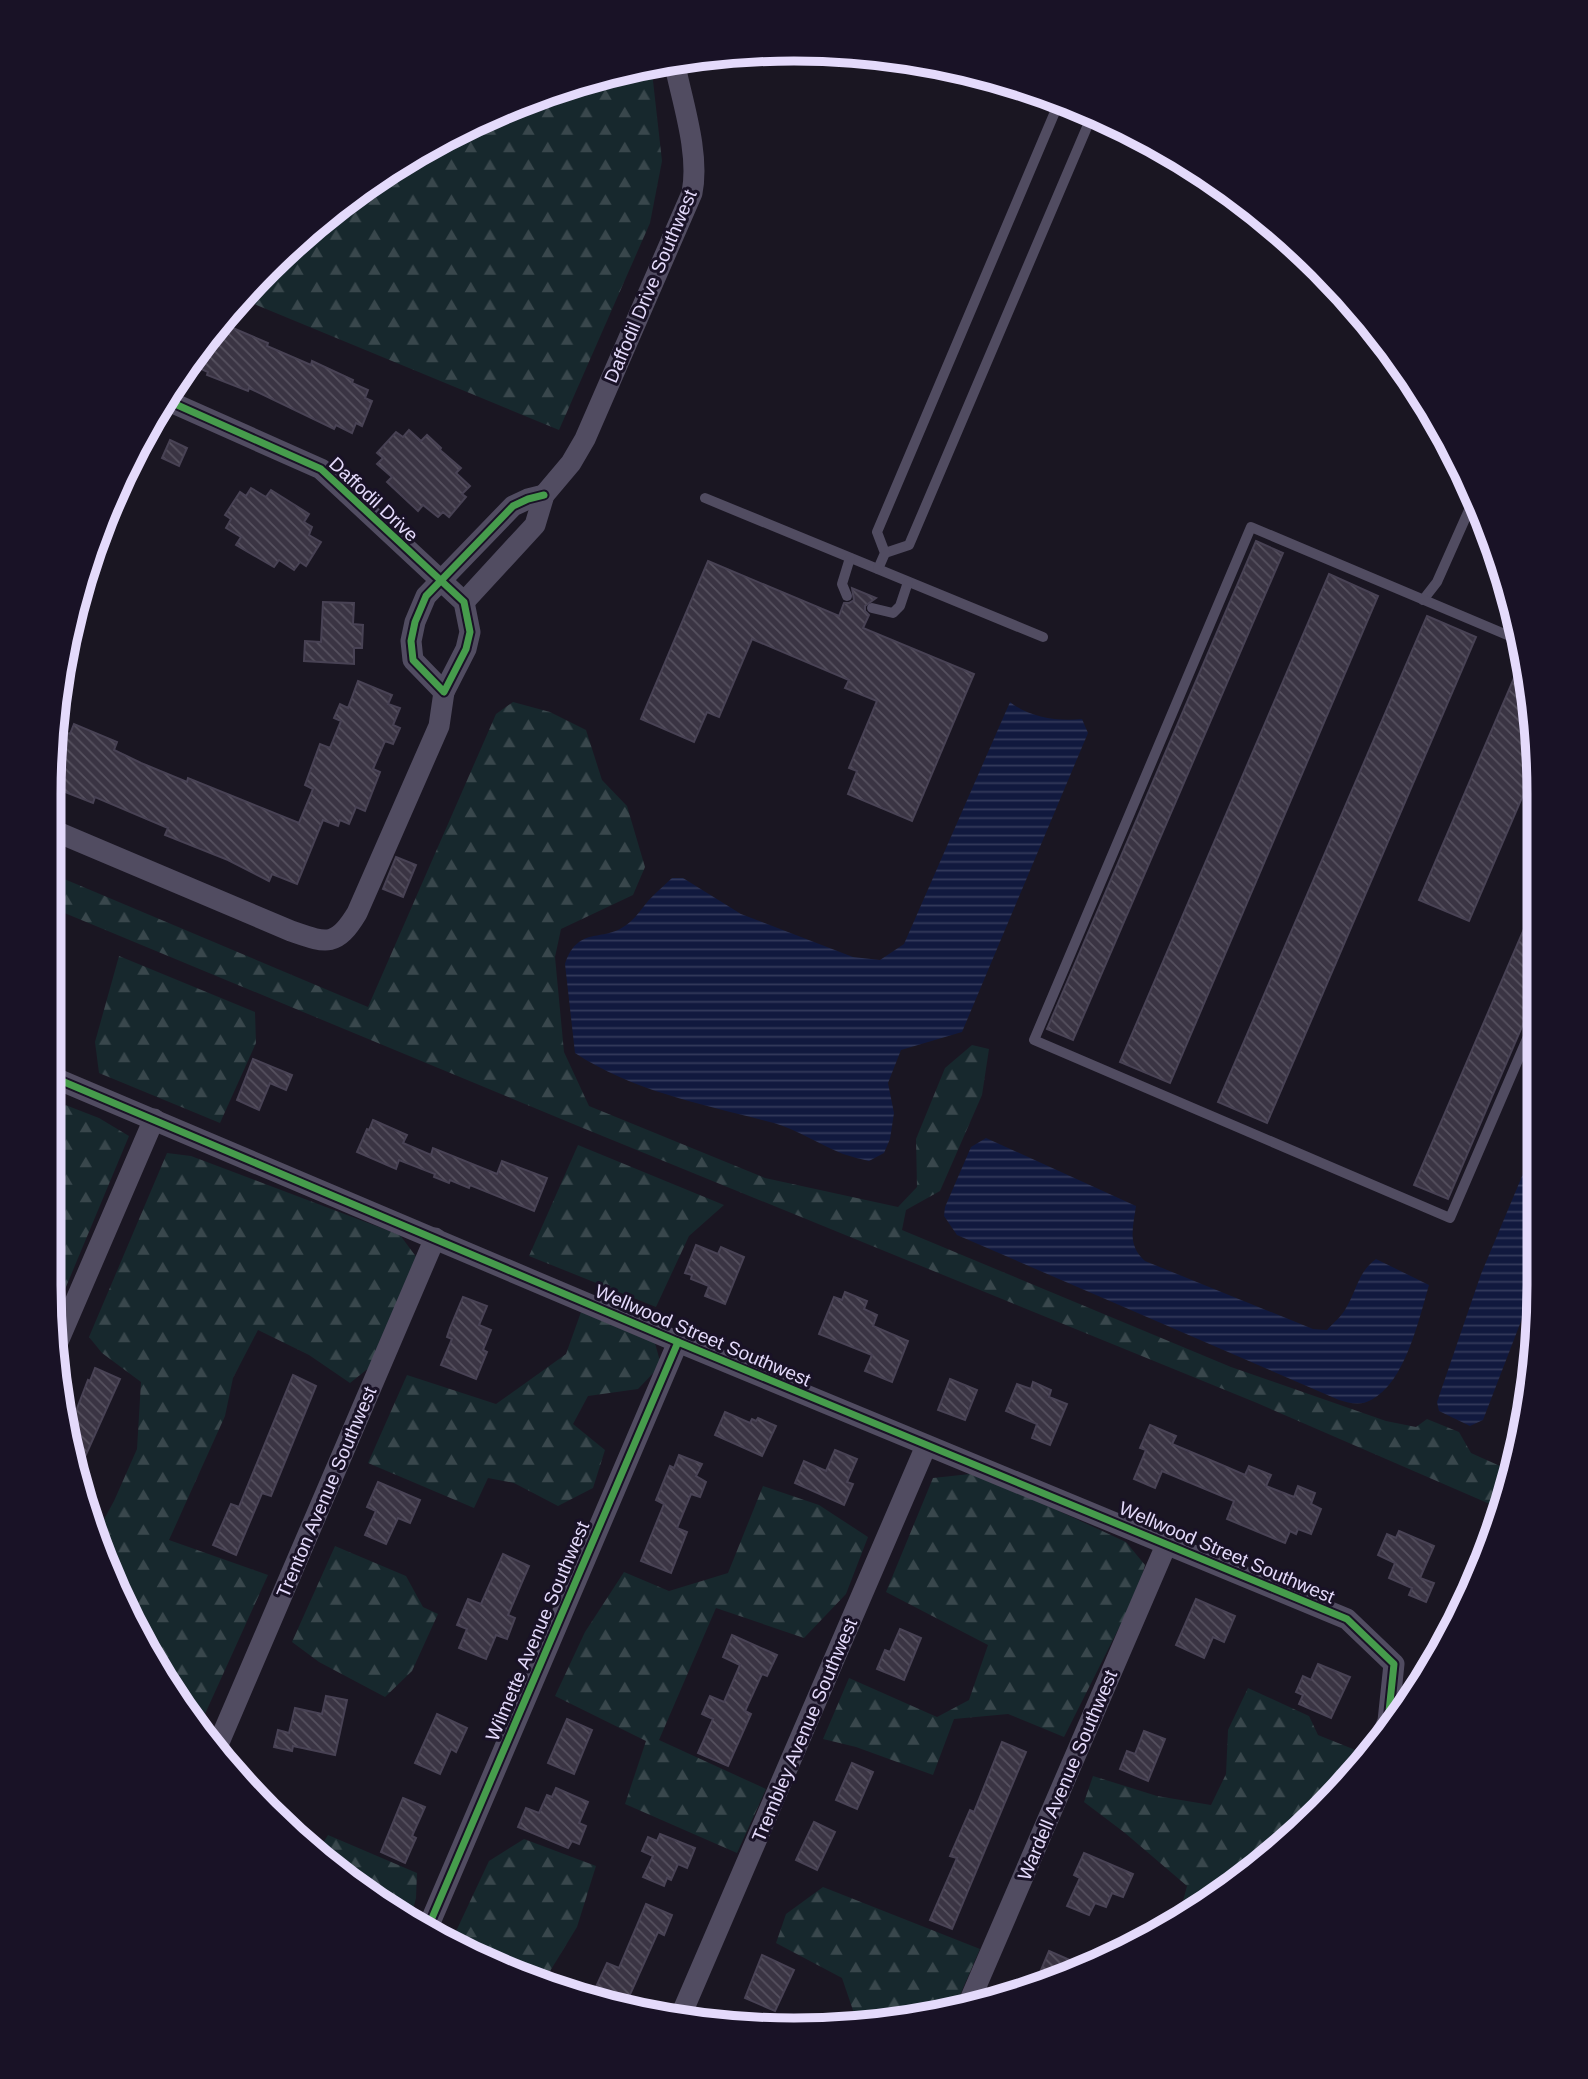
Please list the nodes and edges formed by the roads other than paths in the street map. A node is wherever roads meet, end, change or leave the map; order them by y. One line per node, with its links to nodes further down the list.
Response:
1 (676, 71): 5 (street, Daffodil Drive Southwest)
2 (1056, 110): 8 (lane)
3 (1088, 124): 8 (lane)
4 (174, 404): 11 (street, Daffodil Drive)
5 (544, 495): 11 (street, Daffodil Drive Southwest); 15 (street, Daffodil Drive Southwest)
6 (705, 498): 9 (lane)
7 (1469, 510): 14 (lane)
8 (885, 553): 10 (lane)
9 (850, 558): 10 (lane); 13 (lane)
10 (878, 569): 12 (lane)
11 (439, 581): 15 (street, Daffodil Drive); 19 (street)
12 (908, 582): 16 (lane); 18 (lane)
13 (847, 596)
14 (1423, 600): 17 (lane); 21 (lane)
15 (464, 603): 19 (street)
16 (872, 608)
17 (1509, 636)
18 (1043, 637)
19 (444, 692): 20 (street)
20 (61, 834)
21 (1527, 1039)
22 (61, 1081): 23 (street, Wellwood Street Southwest)
23 (154, 1119): 24 (street, Wellwood Street Southwest); 25 (street)
24 (435, 1238): 26 (street, Wellwood Street Southwest); 30 (street, Trenton Avenue Southwest)
25 (63, 1330)
26 (678, 1342): 27 (street, Wellwood Street Southwest); 31 (street, Wilmette Avenue Southwest)
27 (926, 1446): 28 (street, Wellwood Street Southwest); 33 (street, Trembley Avenue Southwest)
28 (1167, 1543): 29 (street, Wellwood Street Southwest); 32 (street, Wardell Avenue Southwest)
29 (1389, 1712)
30 (220, 1740)
31 (431, 1921)
32 (972, 1996)
33 (684, 2009)

